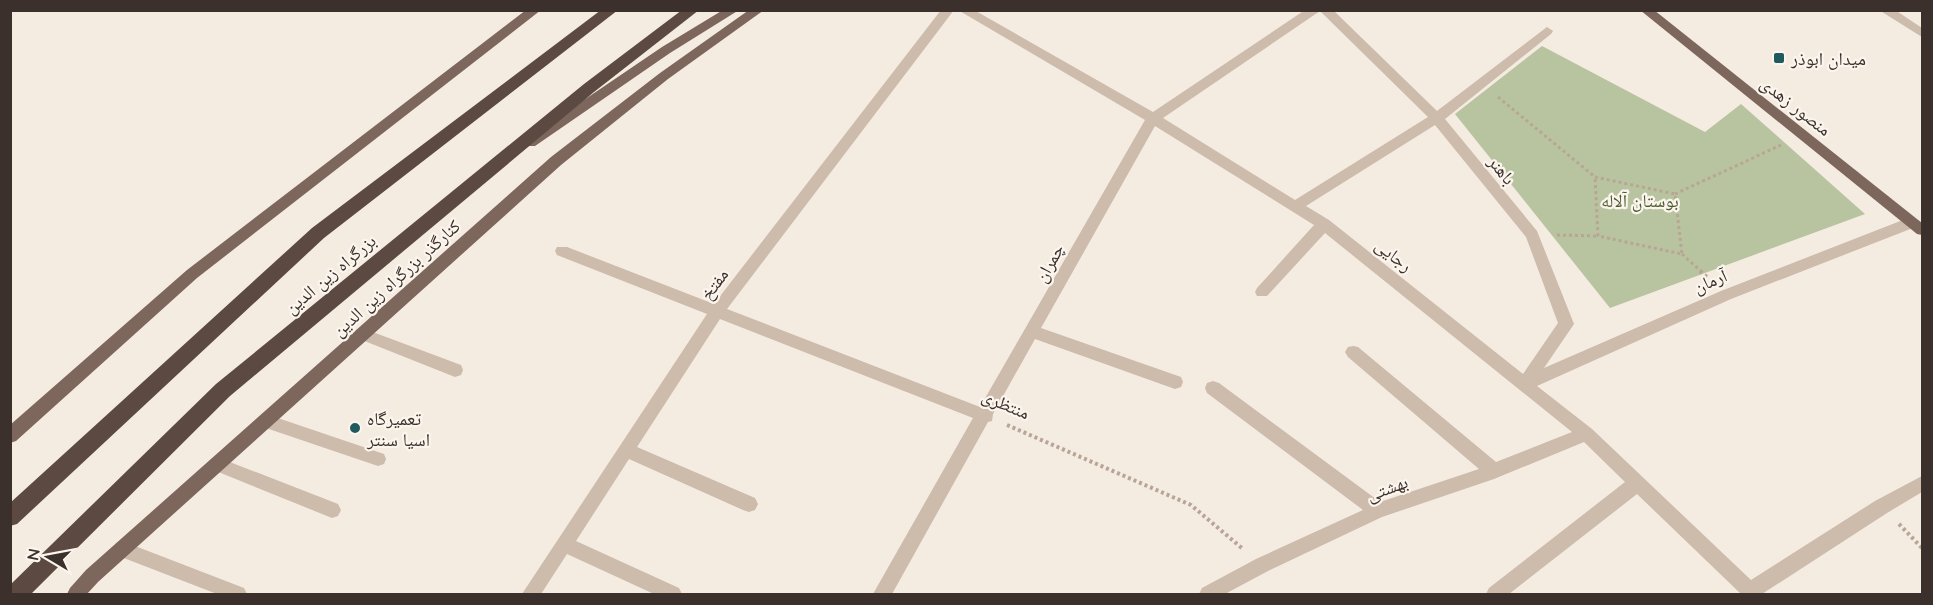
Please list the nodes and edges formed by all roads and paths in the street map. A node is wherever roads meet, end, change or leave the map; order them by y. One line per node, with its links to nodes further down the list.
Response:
1 (535, 10): 41 (main road)
2 (611, 10): 52 (highway, بزرگراه زین الدین)
3 (692, 10): 18 (highway, بزرگراه زین الدین)
4 (733, 10): 18 (main road)
5 (758, 10): 32 (main road, کنارگذر بزرگراه زین الدین)
6 (948, 10): 30 (street, مفتخ)
7 (964, 10): 15 (street, رجایی)
8 (1314, 10): 15 (street, چمران)
9 (1325, 10): 16 (street, باهنر)
10 (1646, 10): 17 (main road, منصور زهدی)
11 (1885, 10): 13 (street)
12 (1547, 31): 14 (street)
13 (1923, 33)
14 (1481, 84): 16 (street); 19 (path)
15 (1153, 118): 21 (street, رجایی); 31 (street, چمران)
16 (1437, 118): 21 (street); 24 (street, باهنر)
17 (1804, 135): 20 (path); 23 (main road, منصور زهدی)
18 (480, 177): 58 (highway, بزرگراه زین الدین)
19 (1594, 177): 20 (path); 25 (path)
20 (1675, 194): 27 (path)
21 (1296, 206): 22 (street, رجایی)
22 (1324, 225): 28 (street); 36 (street, رجایی)
23 (1918, 226): 29 (street, آرمان)
24 (1532, 235): 25 (path); 36 (street, باهنر)
25 (1598, 236): 27 (path)
26 (562, 251): 30 (street, منتظری)
27 (1682, 254): 29 (path)
28 (1262, 292)
29 (1726, 295): 36 (street, آرمان)
30 (718, 310): 38 (street, منتظری); 42 (street, مفتخ)
31 (1033, 332): 35 (street); 38 (street, چمران)
32 (362, 334): 34 (street); 39 (main road, کنارگذر بزرگراه زین الدین)
33 (1353, 352): 45 (street)
34 (455, 370)
35 (1174, 382)
36 (1526, 384): 40 (street, رجایی)
37 (1213, 388): 51 (street)
38 (986, 416): 56 (path, منتظری); 63 (street, چمران)
39 (266, 421): 43 (street); 44 (main road, کنارگذر بزرگراه زین الدین)
40 (1586, 434): 45 (street, بهشتی); 46 (street, رجایی)
41 (10, 436)
42 (626, 450): 48 (street); 53 (street, مفتخ)
43 (378, 459)
44 (217, 464): 50 (street); 55 (main road, کنارگذر بزرگراه زین الدین)
45 (1494, 471): 51 (street, بهشتی)
46 (1636, 484): 57 (street, رجایی); 65 (street)
47 (1923, 484): 49 (street)
48 (749, 504)
49 (1881, 507): 54 (path); 57 (street)
50 (332, 510)
51 (1378, 511): 56 (street, بهشتی)
52 (10, 517)
53 (564, 544): 61 (street, مفتخ); 62 (street)
54 (1923, 548)
55 (122, 549): 59 (main road, کنارگذر بزرگراه زین الدین); 60 (street)
56 (1262, 565): 64 (street, بهشتی)
57 (1751, 593)
58 (16, 594)
59 (76, 594)
60 (238, 594)
61 (531, 594)
62 (673, 594)
63 (882, 594)
64 (1208, 594)
65 (1495, 594)

